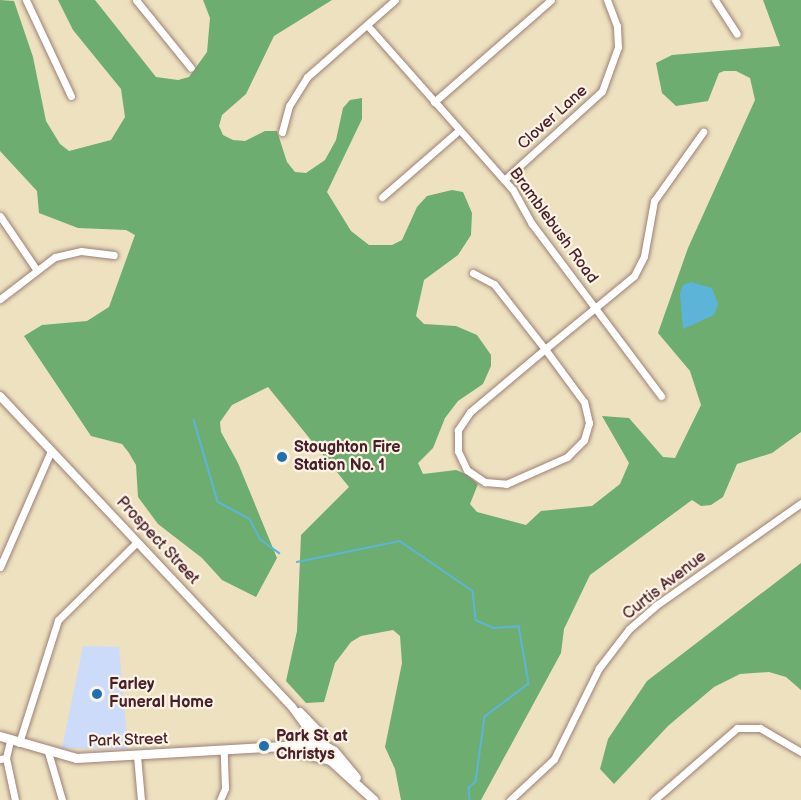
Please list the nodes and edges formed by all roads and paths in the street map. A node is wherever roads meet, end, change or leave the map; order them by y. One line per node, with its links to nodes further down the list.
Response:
1 (26, 0): 10 (street)
2 (136, 0): 9 (street)
3 (395, 0): 7 (street)
4 (551, 0): 11 (street)
5 (608, 0): 15 (street, Clover Lane)
6 (715, 0): 8 (street)
7 (367, 25): 11 (street, Bramblebush Road); 13 (street)
8 (737, 34)
9 (191, 68)
10 (71, 96)
11 (434, 102): 12 (street, Bramblebush Road)
12 (459, 130): 15 (street, Bramblebush Road); 16 (street)
13 (282, 132)
14 (703, 132): 22 (street)
15 (504, 180): 22 (street, Bramblebush Road)
16 (382, 197)
17 (0, 216): 19 (street)
18 (114, 255): 19 (street)
19 (36, 269): 21 (street)
20 (473, 273): 23 (street)
21 (0, 299)
22 (597, 310): 23 (street); 24 (street, Bramblebush Road)
23 (545, 349): 23 (street)
24 (661, 396)
25 (0, 398): 26 (street, Prospect Street)
26 (51, 451): 28 (street, Prospect Street); 29 (street)
27 (801, 503): 47 (street, Curtis Avenue)
28 (137, 542): 30 (street, Prospect Street); 32 (street)
29 (0, 567)
30 (292, 707): 33 (street, Prospect Street); 33 (street, Prospect Street)
31 (0, 736): 32 (main road, Park Street)
32 (15, 741): 35 (main road, Park Street); 40 (street)
33 (311, 742): 34 (main road, Park Street); 38 (main road); 41 (main road, Park Street)
34 (260, 749): 36 (main road, Park Street); 38 (main road, Park Street)
35 (48, 752): 39 (main road, Park Street); 43 (street)
36 (224, 752): 39 (main road, Park Street); 45 (street)
37 (801, 752): 48 (street)
38 (319, 755): 41 (main road, Park Street)
39 (137, 756): 44 (street)
40 (3, 758): 42 (street)
41 (362, 786): 46 (main road, Park Street)
42 (15, 800)
43 (62, 800)
44 (141, 800)
45 (220, 800)
46 (374, 800)
47 (510, 800)
48 (654, 800)

